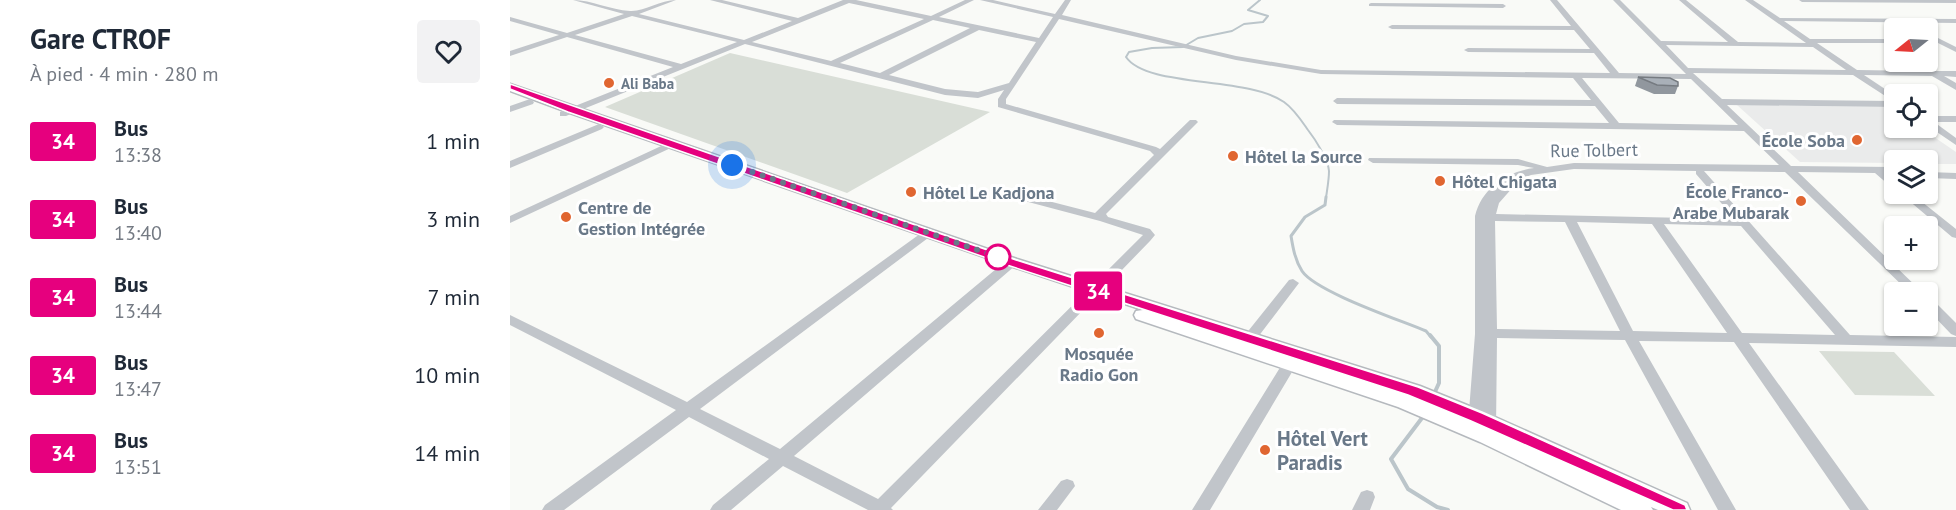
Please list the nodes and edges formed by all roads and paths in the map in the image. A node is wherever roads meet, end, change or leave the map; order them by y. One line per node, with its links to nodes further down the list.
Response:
1 (576, 0): 19 (street)
2 (673, 0): 19 (street)
3 (713, 0): 25 (street)
4 (848, 0): 21 (street); 25 (street)
5 (971, 0): 21 (street)
6 (983, 0): 20 (street)
7 (1068, 0): 20 (street)
8 (1553, 0): 30 (street)
9 (1616, 0): 36 (street)
10 (1683, 0): 38 (street)
11 (1748, 0): 37 (street)
12 (1755, 0): 23 (street)
13 (1802, 0): 14 (street)
14 (1924, 1): 15 (street); 24 (street)
15 (1956, 1)
16 (1442, 3): 17 (street); 18 (street)
17 (1371, 5)
18 (1508, 13): 28 (street); 30 (street)
19 (631, 14): 31 (street); 32 (street)
20 (1058, 15): 33 (street); 51 (street)
21 (931, 18): 29 (street); 43 (street)
22 (510, 19): 31 (street)
23 (1783, 19): 27 (street); 37 (street)
24 (1956, 19): 26 (street)
25 (798, 20): 32 (street)
26 (1938, 20)
27 (1884, 21)
28 (1392, 27)
29 (977, 28): 33 (street); 50 (street)
30 (1576, 28): 41 (street)
31 (567, 35): 42 (street); 44 (street)
32 (746, 41): 43 (street); 44 (street)
33 (1041, 41): 53 (street)
34 (1884, 41): 37 (street)
35 (1940, 42): 40 (street)
36 (1659, 43): 38 (street); 47 (street)
37 (1816, 43): 38 (street); 46 (street)
38 (1736, 44)
39 (1468, 50): 41 (street)
40 (1956, 50)
41 (1597, 51): 52 (street)
42 (510, 54)
43 (834, 63): 50 (street)
44 (681, 67): 65 (street)
45 (1930, 72): 48 (street)
46 (1860, 73): 47 (street); 48 (street); 55 (street); 57 (street)
47 (1690, 74): 52 (street); 61 (street)
48 (1933, 74): 49 (street); 56 (street)
49 (1956, 74)
50 (881, 76): 53 (street)
51 (1576, 76): 52 (street); 62 (street)
52 (1617, 76)
53 (1013, 84): 78 (street)
54 (510, 87): 65 (main road)
55 (1884, 87)
56 (1955, 87)
57 (1884, 91)
58 (510, 94): 60 (main road)
59 (1336, 101): 62 (street)
60 (530, 102): 64 (street); 65 (main road)
61 (1719, 102): 63 (street); 74 (street)
62 (1598, 103): 71 (street)
63 (1884, 104)
64 (510, 109)
65 (567, 112): 72 (main road); 77 (main road)
66 (1938, 119): 67 (street)
67 (1956, 119)
68 (1193, 122): 78 (street)
69 (1337, 122): 71 (street)
70 (1938, 124): 75 (street)
71 (1616, 126): 74 (street)
72 (598, 127): 77 (main road); 80 (street)
73 (1938, 127): 76 (street)
74 (1746, 128): 82 (street)
75 (1956, 135)
76 (1956, 142)
77 (667, 147): 91 (street); 98 (main road)
78 (1159, 154): 90 (street)
79 (1373, 159): 81 (street)
80 (510, 165)
81 (1546, 168): 82 (street, Rue Tolbert); 114 (street, Rue Tolbert)
82 (1790, 171): 83 (street, Rue Tolbert); 84 (street, Rue Tolbert); 100 (street)
83 (1700, 172): 89 (street, Rue Tolbert); 94 (street)
84 (1884, 172)
85 (1938, 173): 86 (street)
86 (1956, 173)
87 (1021, 197): 90 (street)
88 (1918, 204): 95 (street)
89 (1489, 217): 92 (street); 106 (street, Rue Tolbert)
90 (1101, 218): 102 (street)
91 (510, 220)
92 (1569, 220): 93 (street); 107 (street)
93 (1656, 222): 94 (street); 108 (street)
94 (1746, 223): 110 (street)
95 (1943, 224): 96 (street); 97 (street)
96 (1956, 224)
97 (1956, 235)
98 (923, 237): 99 (main road); 113 (street)
99 (1008, 266): 102 (main road); 115 (street)
100 (1906, 282)
101 (1293, 283): 109 (street)
102 (1094, 294): 109 (main road); 112 (main road); 117 (street)
103 (1938, 313): 105 (street)
104 (512, 322): 113 (street)
105 (1956, 331)
106 (1490, 333): 107 (street); 114 (street, Rue Tolbert)
107 (1628, 334): 108 (street); 124 (street)
108 (1737, 337): 110 (street); 125 (street)
109 (1250, 338): 112 (main road)
110 (1845, 338): 111 (street)
111 (1956, 342)
112 (1293, 358): 114 (main road); 121 (street)
113 (688, 410): 115 (street); 118 (street)
114 (1474, 423): 122 (main road); 123 (main road)
115 (780, 458): 117 (street); 119 (street)
116 (1067, 486): 120 (street)
117 (881, 509)
118 (551, 510)
119 (719, 510)
120 (1047, 510)
121 (1202, 510)
122 (1642, 510)
123 (1679, 510)
124 (1727, 510)
125 (1860, 510)

